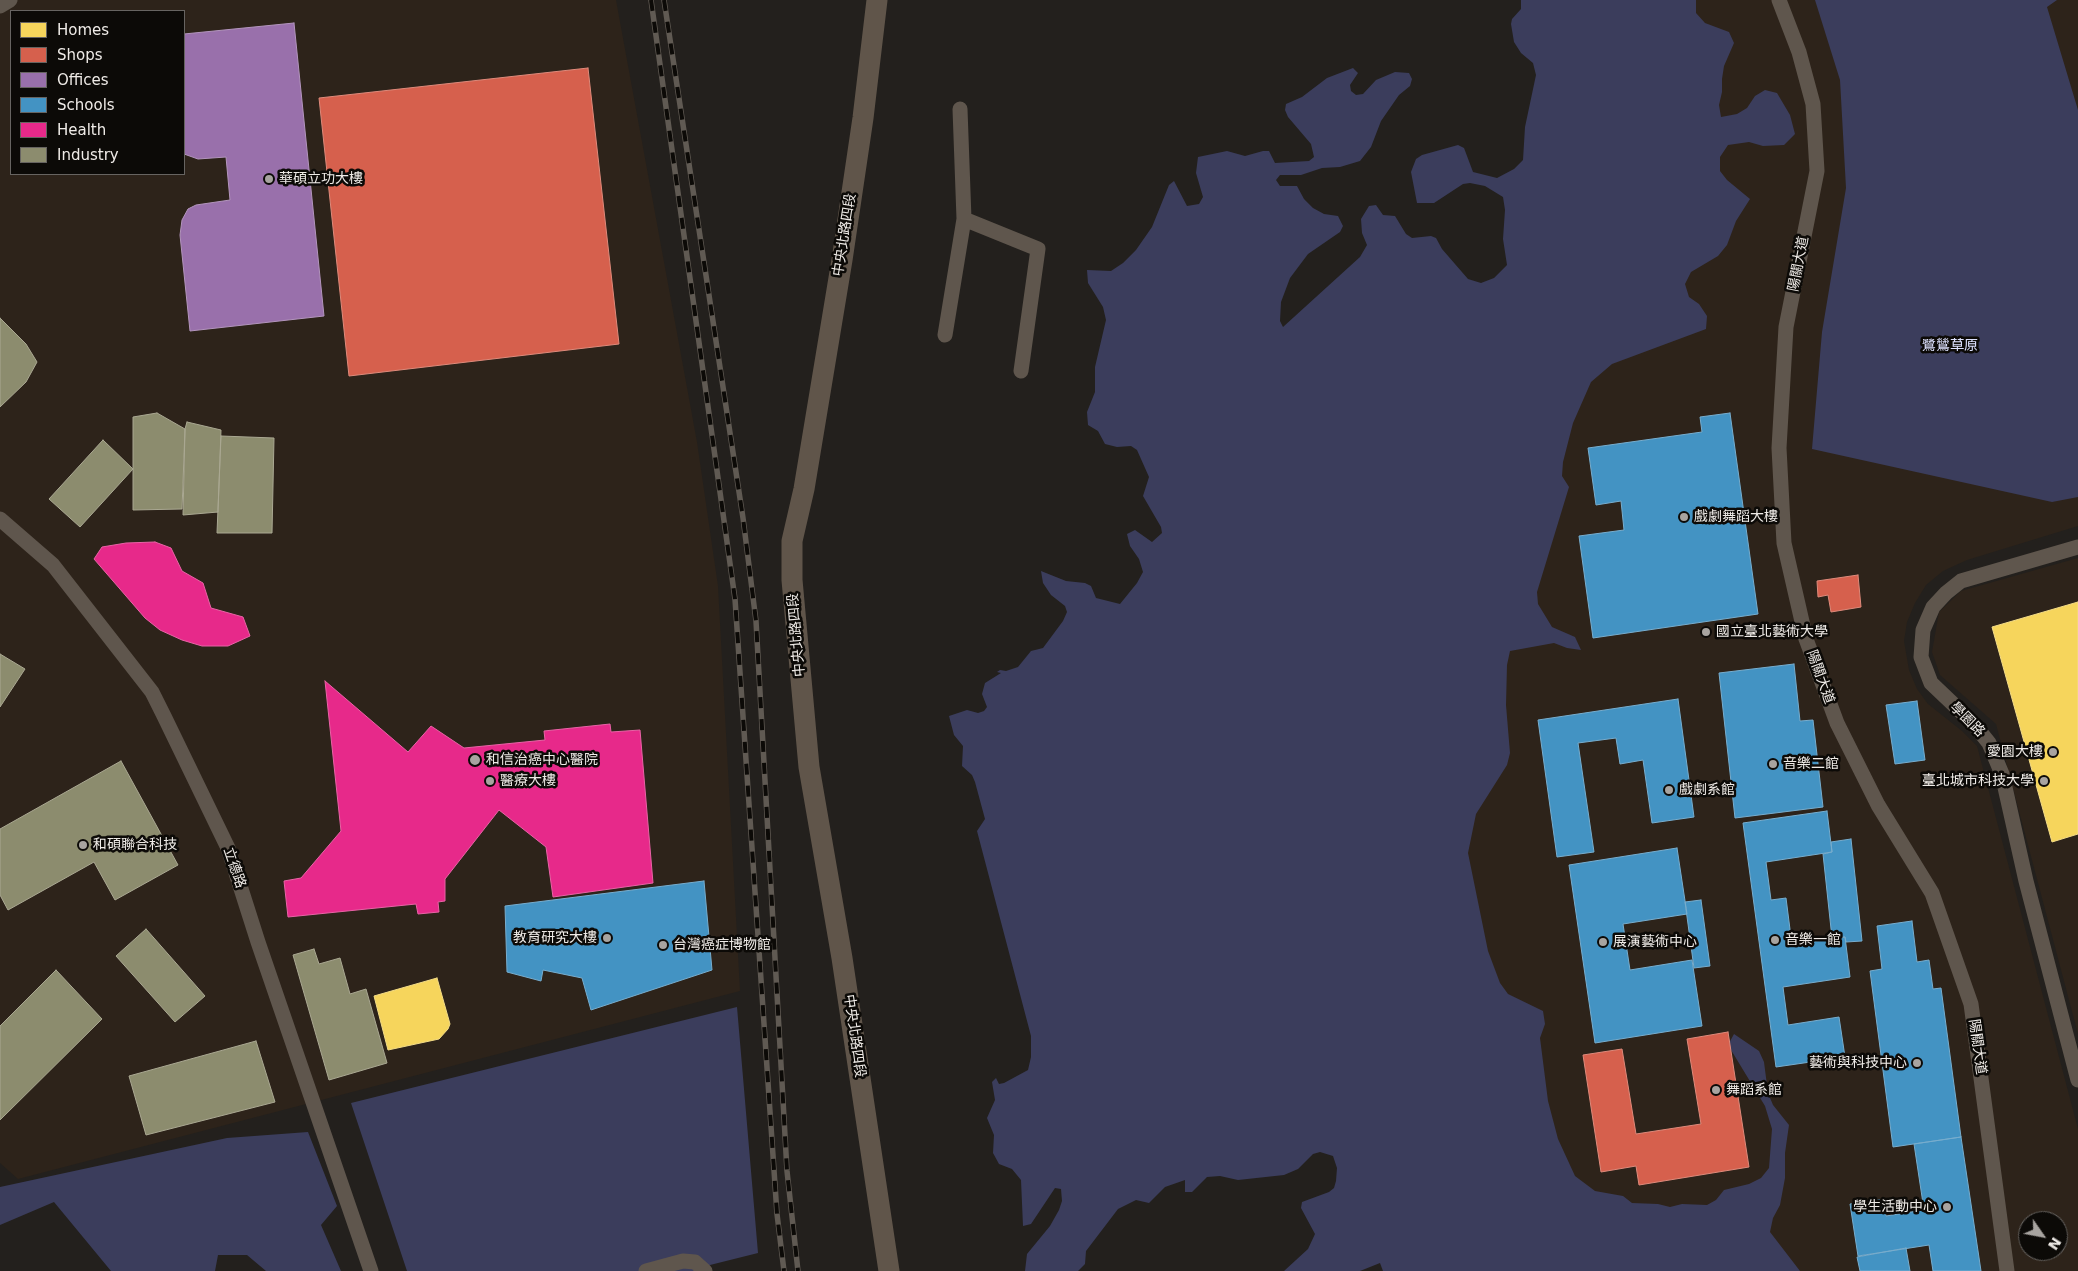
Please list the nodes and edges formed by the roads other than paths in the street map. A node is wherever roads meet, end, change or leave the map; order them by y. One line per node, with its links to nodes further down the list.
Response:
1 (10, 0): 4 (street)
2 (877, 0): 15 (street, 中央北路四段)
3 (1779, 0): 16 (street, 陽關大道)
4 (0, 6)
5 (960, 110): 6 (street)
6 (964, 218): 7 (street); 8 (street)
7 (945, 335)
8 (1021, 371)
9 (0, 519): 12 (street, 立德路)
10 (2078, 546): 11 (street, 學園路)
11 (2078, 1080)
12 (370, 1271)
13 (646, 1271): 14 (street)
14 (705, 1271)
15 (889, 1271)
16 (2007, 1271)

